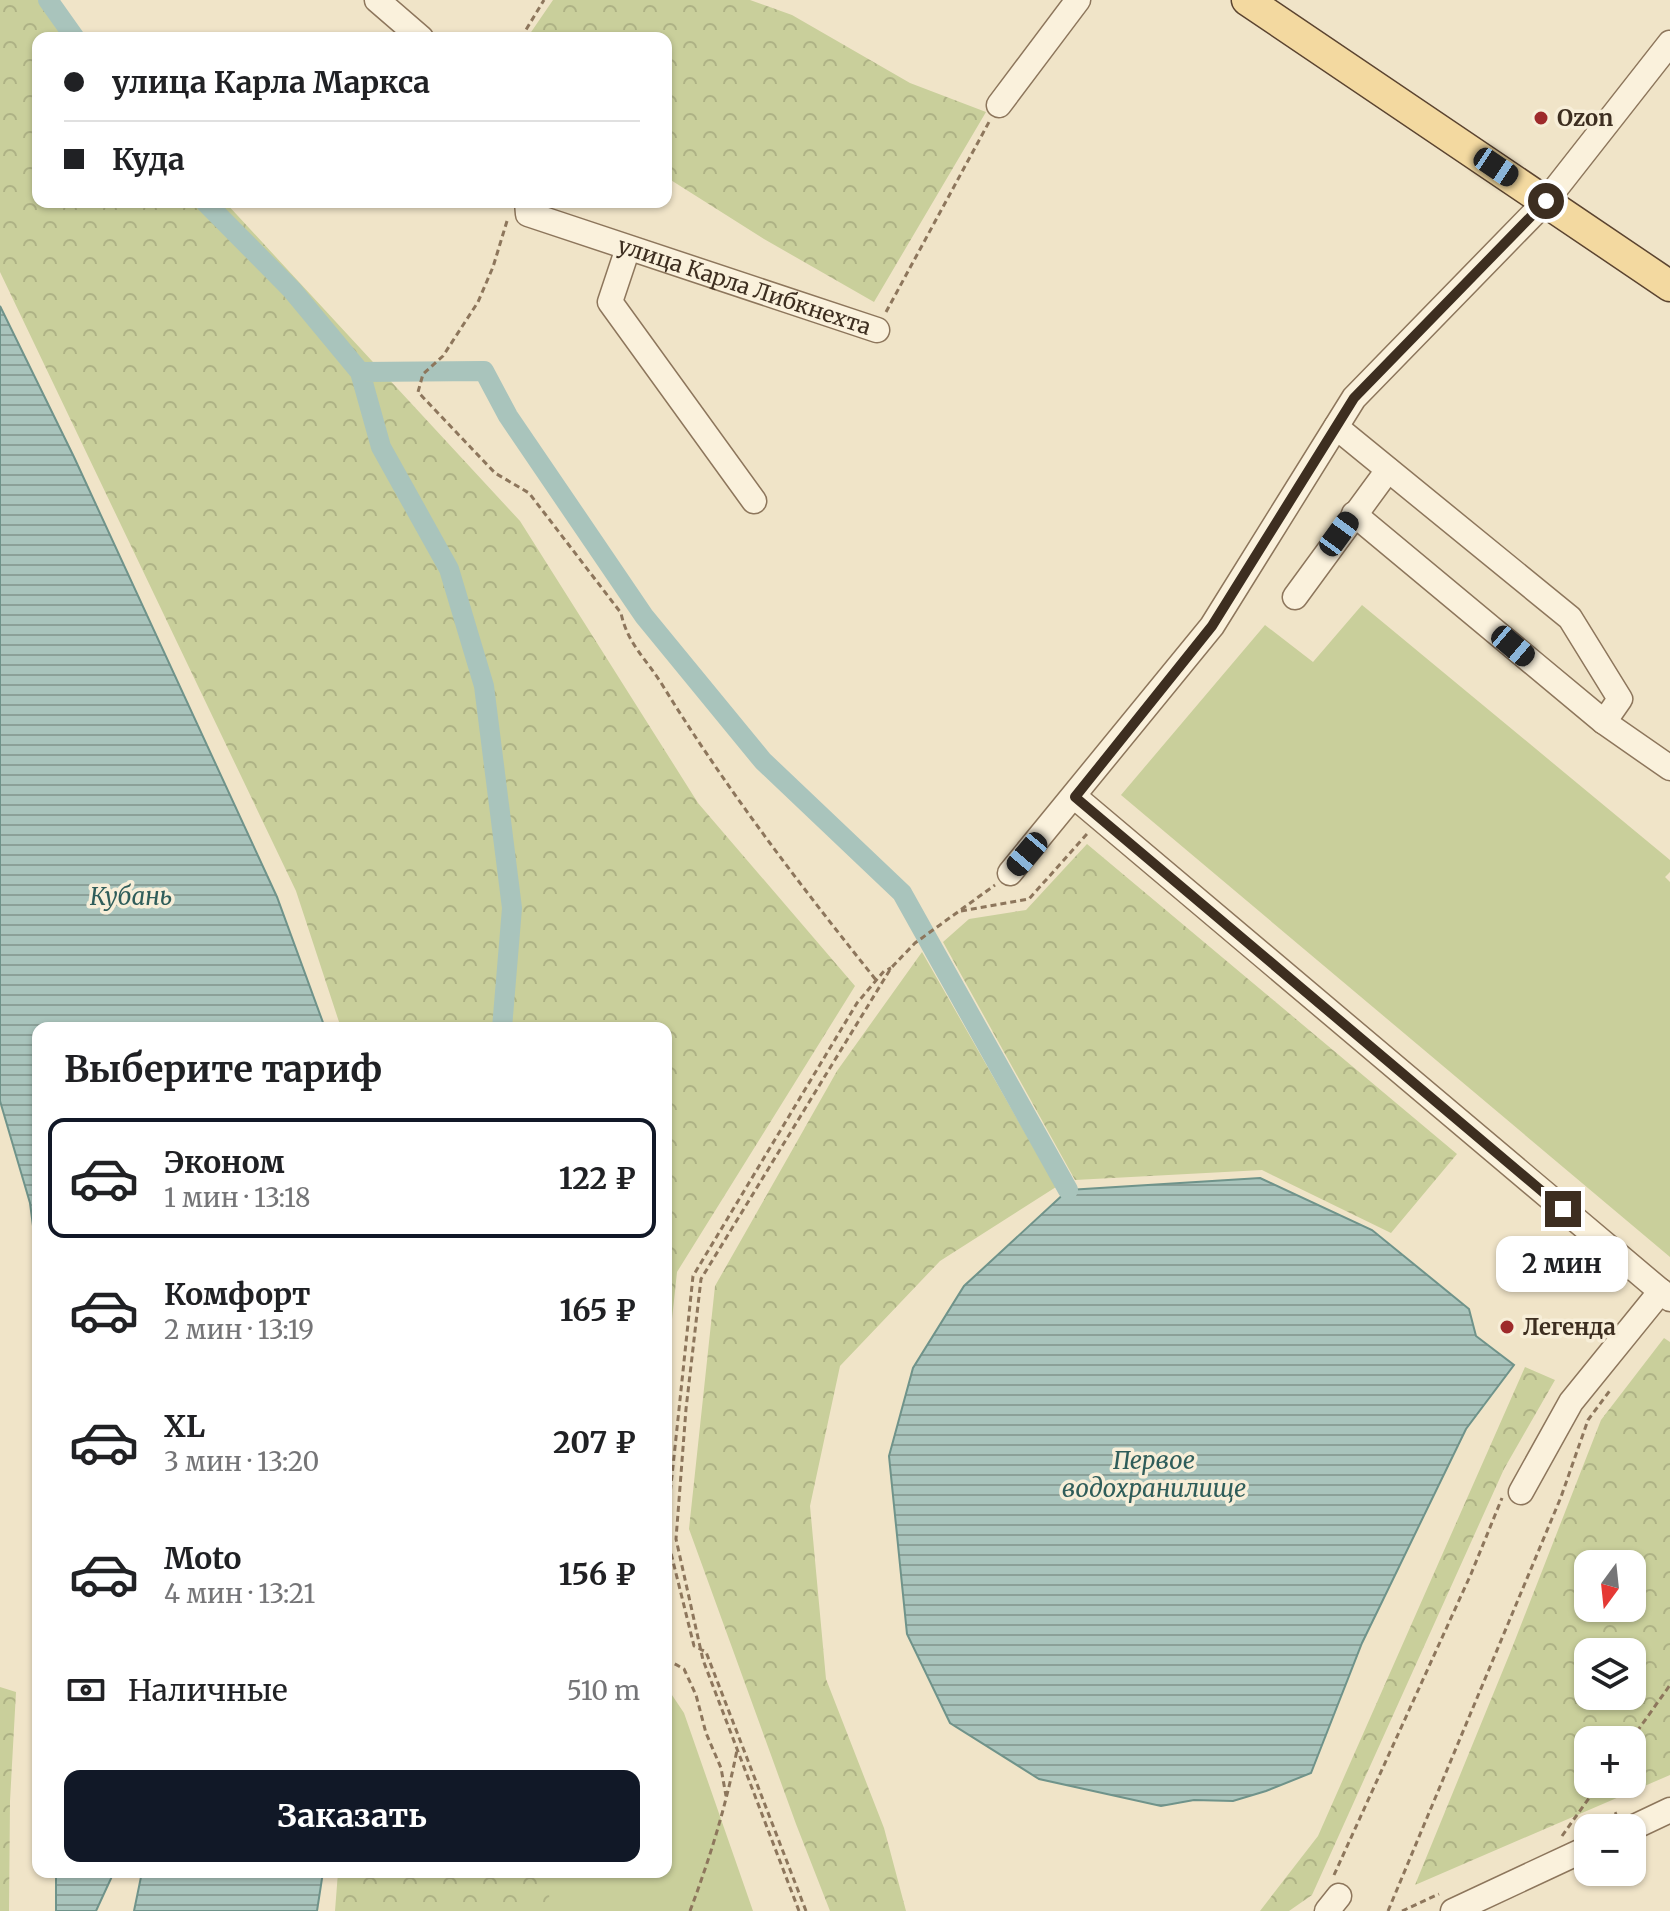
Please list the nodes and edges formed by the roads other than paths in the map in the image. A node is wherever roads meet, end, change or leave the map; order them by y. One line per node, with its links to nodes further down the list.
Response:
1 (377, 0): 4 (street)
2 (1078, 0): 6 (street)
3 (1247, 0): 7 (main road)
4 (414, 32)
5 (1670, 43): 7 (street)
6 (999, 105)
7 (1546, 201): 10 (main road); 12 (street)
8 (518, 208): 9 (street, улица Карла Либкнехта)
9 (628, 248): 11 (street, улица Карла Либкнехта); 14 (street)
10 (1670, 286)
11 (877, 330)
12 (1336, 427): 13 (street); 19 (street)
13 (1388, 470): 15 (street); 17 (street)
14 (754, 501)
15 (1354, 514): 16 (street); 17 (street)
16 (1295, 597)
17 (1604, 722): 18 (street)
18 (1670, 768)
19 (1075, 797): 20 (street); 21 (street)
20 (1010, 873)
21 (1665, 1295): 22 (street)
22 (1512, 1494)
23 (1670, 1810): 24 (street)
24 (1646, 1821)
25 (1574, 1855): 26 (street)
26 (1453, 1911)

